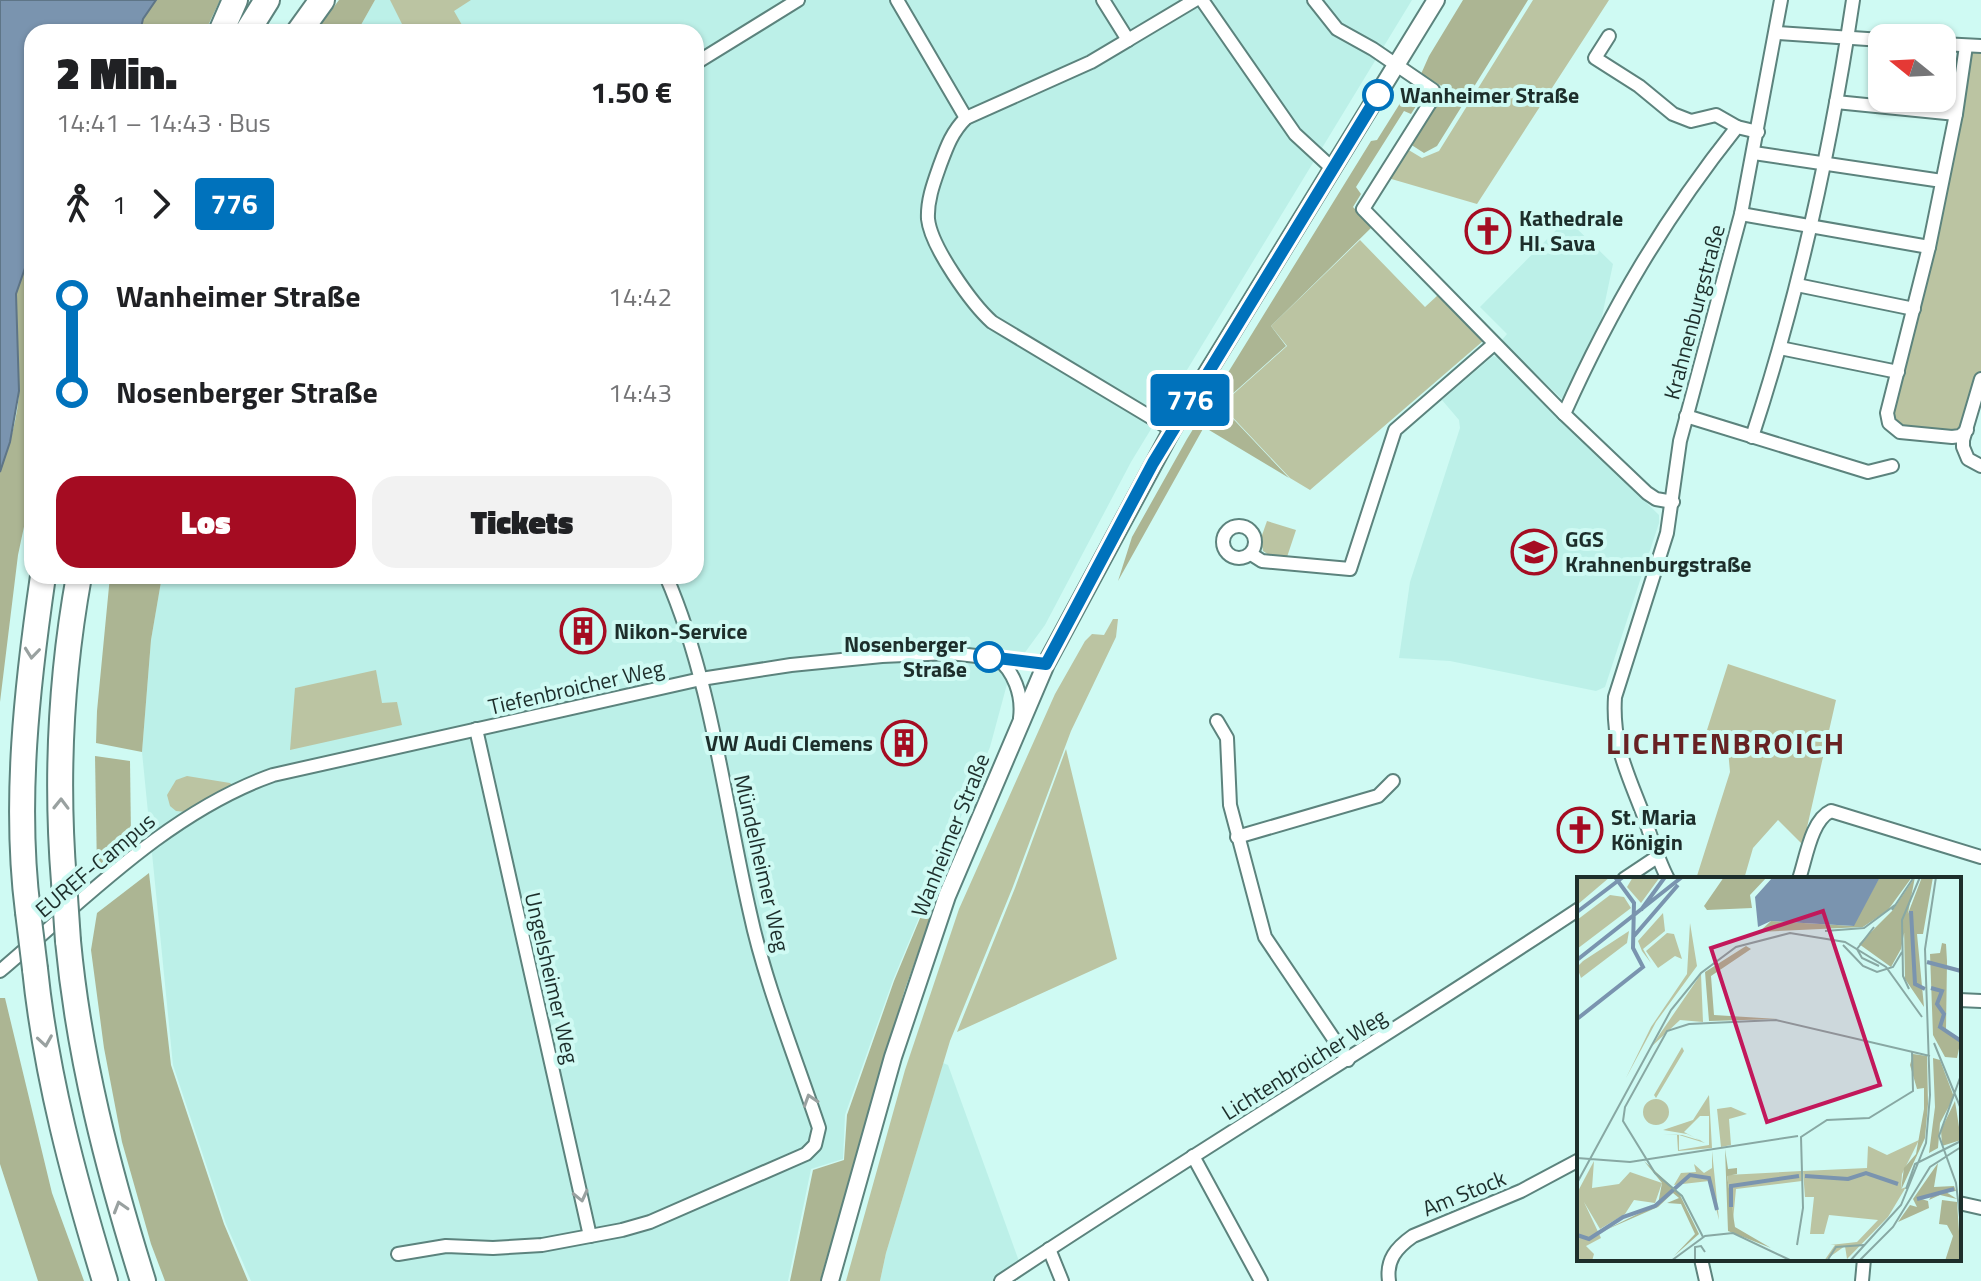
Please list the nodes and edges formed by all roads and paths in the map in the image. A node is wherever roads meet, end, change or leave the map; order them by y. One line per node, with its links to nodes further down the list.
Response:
1 (235, 0): 14 (highway)
2 (267, 0): 15 (highway)
3 (302, 0): 16 (highway)
4 (322, 0): 17 (highway)
5 (798, 0): 26 (street)
6 (897, 0): 30 (street)
7 (1103, 0): 22 (street)
8 (1195, 0): 22 (street)
9 (1202, 0): 35 (street)
10 (1314, 0): 27 (street)
11 (1436, 0): 27 (street, Wanheimer Straße)
12 (1781, 0): 18 (street, Krahnenburgstraße)
13 (1853, 0): 20 (street)
14 (224, 24)
15 (252, 24)
16 (286, 24)
17 (305, 24)
18 (1777, 33): 20 (street); 32 (street, Krahnenburgstraße)
19 (1609, 36): 31 (street)
20 (1848, 38): 21 (street); 28 (street)
21 (1868, 39)
22 (1128, 40): 30 (street)
23 (1956, 45): 24 (street)
24 (1966, 46): 25 (street); 29 (street)
25 (1981, 46)
26 (704, 58)
27 (1396, 64): 35 (street, Wanheimer Straße); 42 (street)
28 (1836, 102): 29 (street); 34 (street)
29 (1956, 114): 36 (street)
30 (966, 118): 48 (street)
31 (1737, 127): 32 (street); 46 (street, Krahnenburgstraße)
32 (1758, 132): 33 (street, Krahnenburgstraße)
33 (1754, 153): 34 (street); 37 (street, Krahnenburgstraße)
34 (1825, 164): 36 (street); 38 (street)
35 (1333, 169): 48 (street, Wanheimer Straße)
36 (1942, 181): 39 (street)
37 (1741, 214): 38 (street); 47 (street, Krahnenburgstraße)
38 (1812, 227): 39 (street); 40 (street)
39 (1929, 247): 41 (street)
40 (1797, 285): 41 (street); 43 (street)
41 (1914, 309): 44 (street)
42 (1494, 344): 46 (street); 54 (street)
43 (1780, 348): 44 (street); 50 (street)
44 (1898, 372): 49 (street)
45 (1981, 379): 49 (street)
46 (1564, 414): 53 (street)
47 (1686, 416): 50 (street); 53 (street, Krahnenburgstraße)
48 (1172, 430): 59 (street, Wanheimer Straße)
49 (1967, 430): 52 (street)
50 (1752, 437): 51 (street)
51 (1892, 466)
52 (1981, 466)
53 (1673, 502): 67 (street, Krahnenburgstraße)
54 (1251, 554)
55 (42, 584): 86 (highway, one-way to 86, bridge)
56 (78, 584): 87 (highway, one-way to 56, bridge)
57 (669, 584): 60 (street, Mündelheimer Weg)
58 (996, 657): 59 (street, Tiefenbroicher Weg); 60 (street, Tiefenbroicher Weg); 62 (street)
59 (1046, 664): 62 (street, Wanheimer Straße)
60 (701, 679): 63 (street, Tiefenbroicher Weg); 81 (street, Mündelheimer Weg, one-way to 60)
61 (1217, 721): 66 (street)
62 (1020, 725): 88 (street, Wanheimer Straße)
63 (476, 729): 65 (street, Tiefenbroicher Weg); 81 (street, Ungelsheimer Weg, one-way to 81)
64 (1393, 781): 66 (street)
65 (178, 822): 73 (street, EUREF-Campus)
66 (1237, 837): 76 (street)
67 (1657, 857): 69 (street); 70 (street)
68 (1981, 857): 71 (street)
69 (1627, 877)
70 (1667, 877)
71 (1800, 877)
72 (1577, 910): 76 (street, Lichtenbroicher Weg)
73 (0, 971)
74 (1961, 1000): 75 (street)
75 (1981, 1001)
76 (1348, 1060): 77 (street, Lichtenbroicher Weg)
77 (1193, 1156): 82 (street, Lichtenbroicher Weg); 91 (street)
78 (1577, 1161): 92 (street, Am Stock)
79 (1961, 1203): 80 (street)
80 (1981, 1208)
81 (590, 1236): 83 (street)
82 (1049, 1249): 89 (street, Lichtenbroicher Weg); 90 (street)
83 (398, 1254)
84 (1701, 1261): 93 (street)
85 (1864, 1261): 94 (street)
86 (105, 1281)
87 (143, 1281)
88 (830, 1281)
89 (1001, 1281)
90 (1062, 1281)
91 (1261, 1281)
92 (1389, 1281)
93 (1706, 1281)
94 (1862, 1281)

